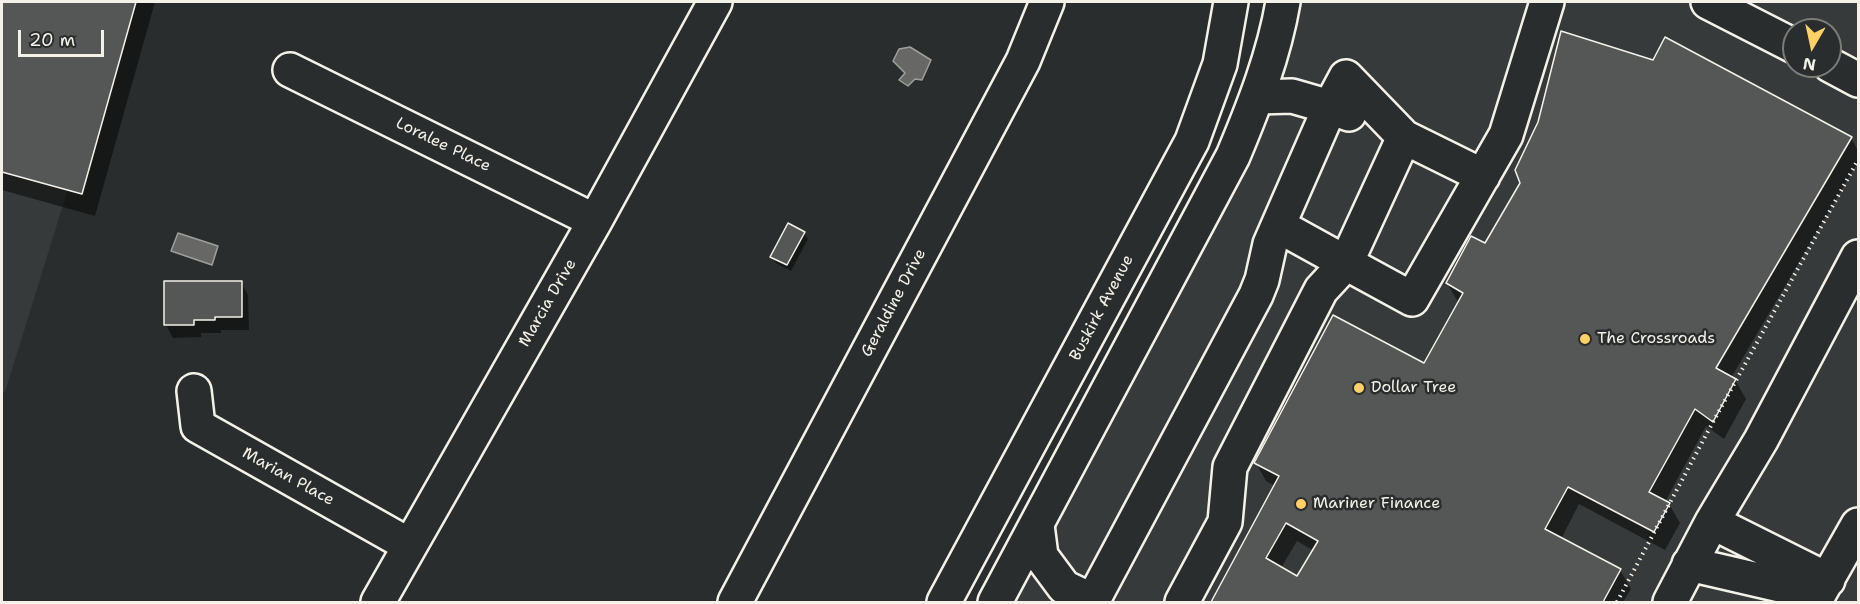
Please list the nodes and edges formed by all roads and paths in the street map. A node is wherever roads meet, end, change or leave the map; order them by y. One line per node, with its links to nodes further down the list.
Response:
1 (715, 2): 16 (street, Marcia Drive)
2 (1047, 2): 29 (street, Geraldine Drive)
3 (1231, 2): 30 (street, Buskirk Avenue)
4 (1283, 2): 11 (street)
5 (1547, 2): 15 (street)
6 (1708, 2): 7 (street)
7 (1782, 40)
8 (290, 70): 16 (street, Loralee Place)
9 (1842, 71): 10 (street)
10 (1858, 80)
11 (1257, 97): 12 (street); 22 (street)
12 (1330, 107): 13 (street); 17 (street)
13 (1404, 137): 15 (street); 19 (street)
14 (1858, 160): 33 (path)
15 (1483, 176): 19 (street)
16 (595, 221): 24 (street, Marcia Drive)
17 (1279, 226): 19 (street); 27 (street)
18 (1858, 256): 21 (street)
19 (1346, 263): 32 (street)
20 (194, 391): 24 (street, Marian Place)
21 (1712, 522): 25 (street); 26 (street)
22 (1037, 525): 27 (street); 31 (street)
23 (1858, 525): 26 (street)
24 (410, 545): 28 (street, Marcia Drive)
25 (1689, 564): 26 (street); 34 (street)
26 (1820, 592)
27 (1092, 602)
28 (378, 603)
29 (735, 603)
30 (944, 603)
31 (995, 603)
32 (1182, 603)
33 (1617, 603)
34 (1670, 603)

